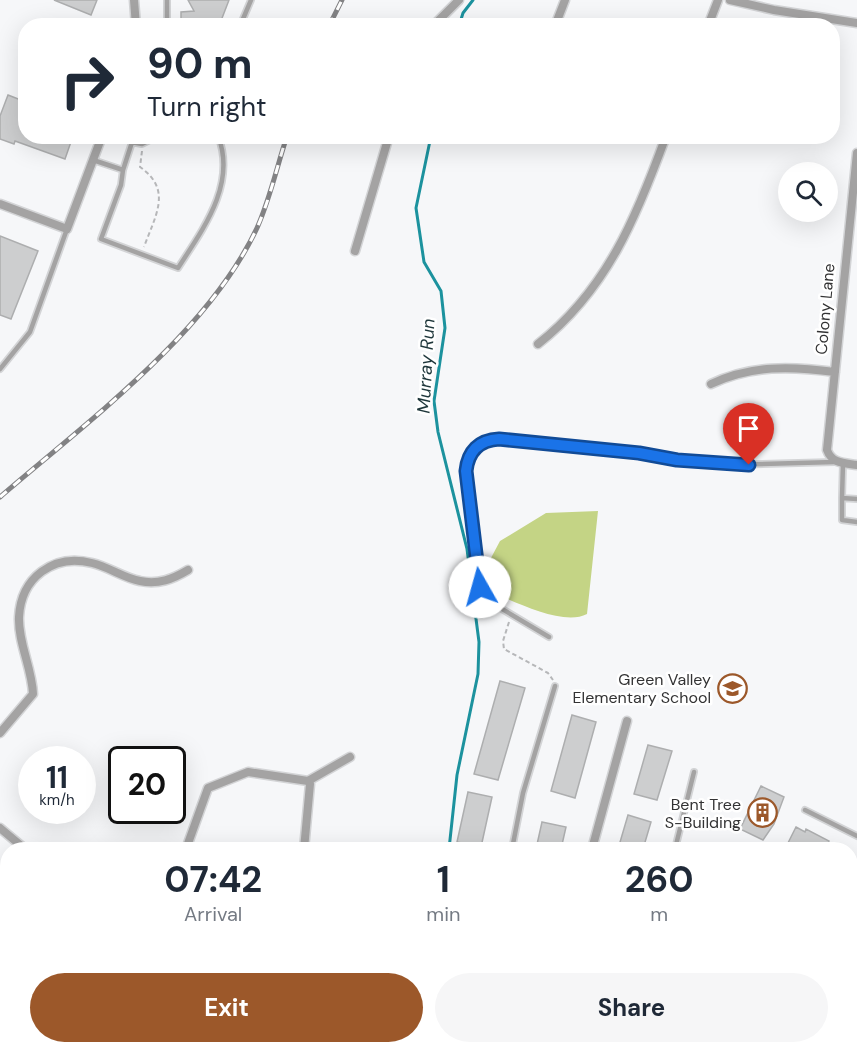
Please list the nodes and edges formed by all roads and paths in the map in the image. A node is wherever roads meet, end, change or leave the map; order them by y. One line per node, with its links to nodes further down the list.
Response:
1 (134, 0): 8 (street)
2 (167, 0): 9 (lane)
3 (251, 0): 10 (lane)
4 (459, 0): 11 (street)
5 (565, 0): 12 (street)
6 (718, 0): 13 (street)
7 (730, 0): 14 (street)
8 (135, 18)
9 (167, 18)
10 (243, 18)
11 (441, 18)
12 (558, 18)
13 (711, 18)
14 (829, 18)
15 (840, 20): 16 (street)
16 (857, 22)
17 (99, 144): 24 (street)
18 (131, 144): 25 (lane)
19 (142, 144): 29 (path)
20 (220, 144): 29 (lane)
21 (388, 144): 28 (street)
22 (663, 144): 30 (street)
23 (857, 153): 32 (street, Colony Lane)
24 (93, 160): 25 (lane); 27 (street)
25 (123, 170): 29 (lane)
26 (0, 204): 27 (street)
27 (67, 229): 31 (lane)
28 (355, 251)
29 (141, 254)
30 (538, 344)
31 (0, 369)
32 (835, 372): 33 (street); 34 (street, Colony Lane)
33 (711, 384)
34 (840, 463): 35 (street); 36 (lane); 40 (lane)
35 (857, 465)
36 (842, 498): 37 (lane); 38 (lane)
37 (857, 499)
38 (857, 522)
39 (188, 570): 44 (street)
40 (513, 617): 41 (lane); 42 (path)
41 (549, 637)
42 (555, 686): 54 (lane)
43 (627, 721): 55 (street)
44 (0, 733)
45 (350, 757): 47 (street)
46 (694, 772): 56 (lane)
47 (308, 781): 52 (street); 53 (street)
48 (805, 810): 50 (lane)
49 (0, 828): 51 (street)
50 (857, 836)
51 (17, 842)
52 (189, 842)
53 (305, 842)
54 (513, 842)
55 (594, 842)
56 (677, 842)

